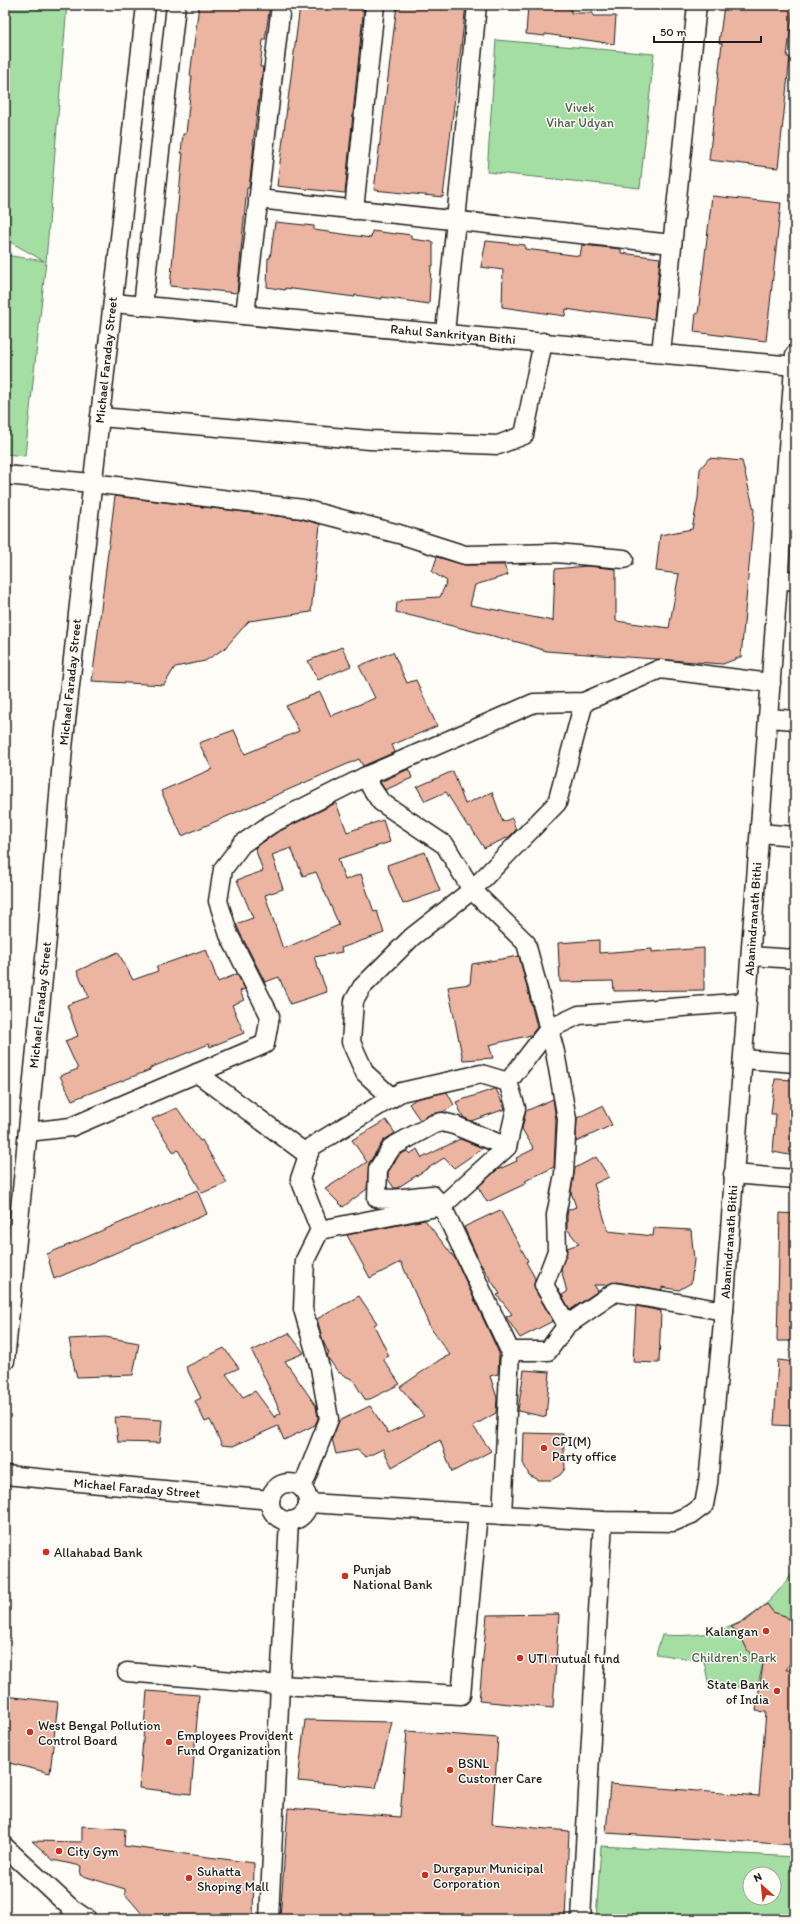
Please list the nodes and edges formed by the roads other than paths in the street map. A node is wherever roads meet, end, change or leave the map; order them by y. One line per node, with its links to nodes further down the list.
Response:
1 (146, 5): 11 (street, Michael Faraday Street)
2 (176, 5): 12 (street)
3 (281, 5): 7 (street)
4 (375, 5): 8 (street)
5 (477, 5): 9 (street)
6 (695, 5): 10 (street)
7 (258, 200): 8 (street); 13 (street)
8 (354, 210): 9 (street)
9 (456, 221): 10 (street); 14 (street)
10 (672, 244): 16 (street)
11 (113, 303): 12 (street, Rahul Sankrityan Bithi); 18 (street, Michael Faraday Street)
12 (143, 306): 13 (street, Rahul Sankrityan Bithi)
13 (245, 315): 14 (street, Rahul Sankrityan Bithi)
14 (445, 333): 15 (street, Rahul Sankrityan Bithi)
15 (543, 342): 16 (street, Rahul Sankrityan Bithi); 18 (street)
16 (661, 353): 17 (street, Rahul Sankrityan Bithi)
17 (795, 360): 22 (street, Abanindranath Bithi)
18 (100, 417): 20 (street, Michael Faraday Street)
19 (5, 475): 20 (street)
20 (92, 483): 21 (street); 40 (street, Michael Faraday Street)
21 (624, 559)
22 (787, 580): 23 (street, Abanindranath Bithi)
23 (771, 683): 24 (street); 25 (street, Abanindranath Bithi)
24 (584, 702): 27 (street); 30 (street)
25 (768, 718): 26 (street); 28 (street, Abanindranath Bithi)
26 (795, 720)
27 (364, 777): 30 (street); 37 (street)
28 (760, 833): 29 (street); 31 (street, Abanindranath Bithi)
29 (795, 836)
30 (472, 890): 34 (street); 39 (street)
31 (751, 956): 32 (street); 33 (street, Abanindranath Bithi)
32 (795, 959)
33 (747, 1002): 34 (street); 35 (street, Abanindranath Bithi)
34 (549, 1029): 38 (street); 48 (street)
35 (743, 1059): 36 (street); 43 (street, Abanindranath Bithi)
36 (795, 1063)
37 (197, 1073): 40 (street); 42 (street)
38 (508, 1082): 39 (street); 41 (street)
39 (392, 1098): 42 (street)
40 (28, 1132): 50 (street, Michael Faraday Street)
41 (507, 1147): 45 (street); 45 (street)
42 (308, 1155): 46 (street)
43 (733, 1174): 44 (street); 47 (street, Abanindranath Bithi)
44 (795, 1179)
45 (442, 1206): 46 (street); 49 (street)
46 (320, 1230): 52 (street)
47 (724, 1311): 48 (street); 57 (street, Abanindranath Bithi)
48 (567, 1325): 49 (street)
49 (510, 1351): 55 (street)
50 (5, 1361)
51 (5, 1475): 53 (street, Michael Faraday Street)
52 (305, 1496): 53 (street); 54 (street); 56 (street)
53 (270, 1500): 56 (street)
54 (478, 1513): 55 (street); 59 (street)
55 (502, 1515): 57 (street)
56 (289, 1521): 59 (street)
57 (603, 1521): 63 (street)
58 (126, 1672): 59 (street)
59 (280, 1685): 62 (street)
60 (5, 1847): 61 (street)
61 (87, 1919)
62 (269, 1919)
63 (580, 1919)

